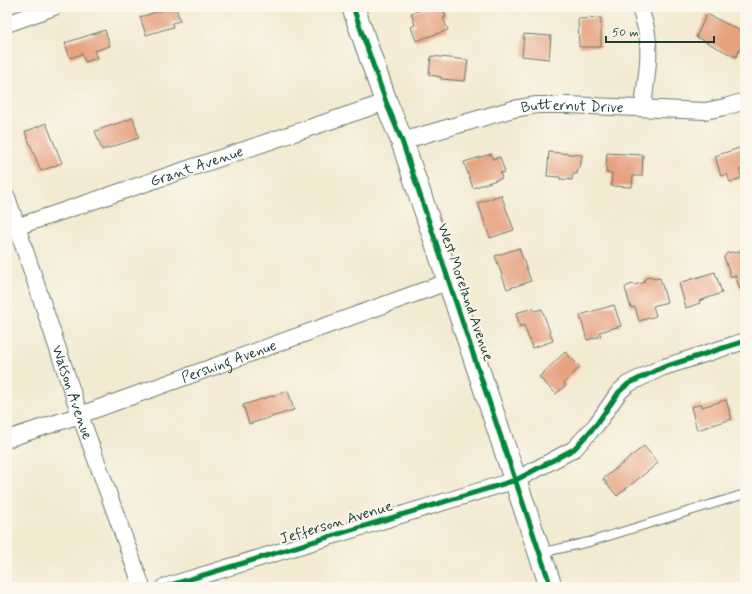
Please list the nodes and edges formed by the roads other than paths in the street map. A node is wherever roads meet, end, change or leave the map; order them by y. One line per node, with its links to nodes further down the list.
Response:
1 (54, 7): 4 (street)
2 (353, 7): 6 (street, West Moreland Avenue)
3 (640, 7): 7 (street)
4 (7, 24)
5 (745, 101): 7 (street, Butternut Drive)
6 (386, 102): 8 (street, West Moreland Avenue); 10 (street, Grant Avenue)
7 (643, 108): 8 (street, Butternut Drive)
8 (402, 142): 11 (street, West Moreland Avenue)
9 (7, 197): 10 (street, Watson Avenue)
10 (12, 229): 13 (street, Watson Avenue)
11 (450, 281): 13 (street, Pershing Avenue); 15 (street, West Moreland Avenue)
12 (745, 341): 15 (street, Jefferson Avenue)
13 (80, 415): 14 (street, Pershing Avenue); 18 (street, Watson Avenue)
14 (7, 439)
15 (516, 480): 17 (street, West Moreland Avenue); 19 (street, Jefferson Avenue)
16 (745, 494): 17 (lane)
17 (540, 553): 20 (street, West Moreland Avenue)
18 (142, 587)
19 (164, 587)
20 (551, 587)

